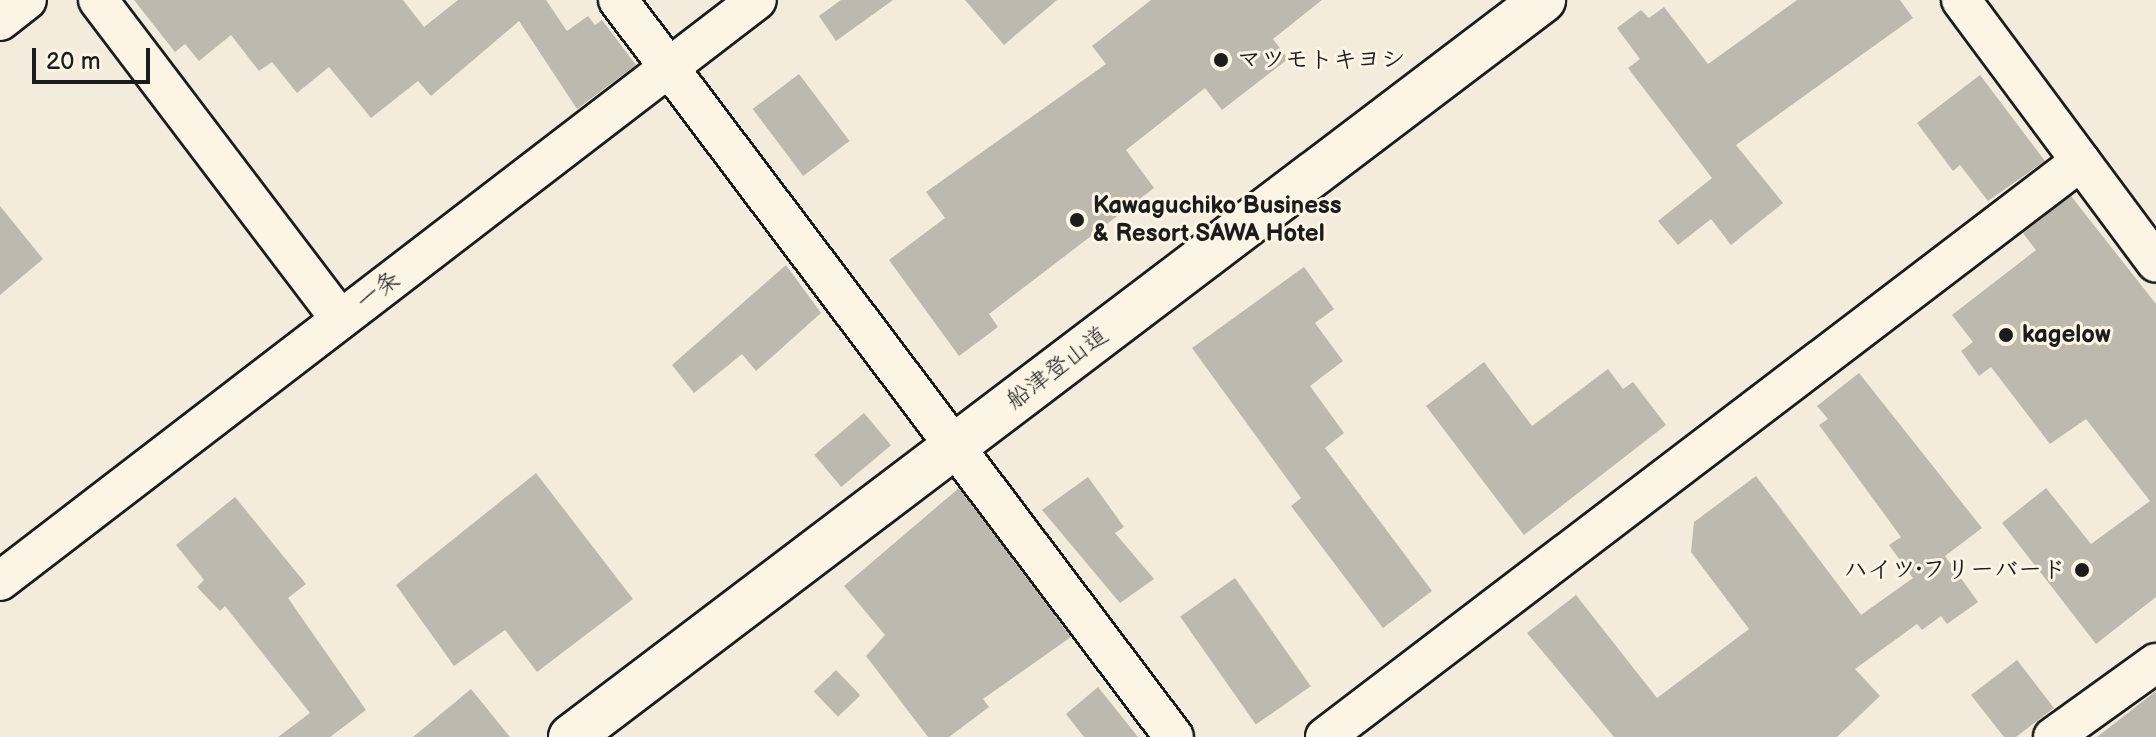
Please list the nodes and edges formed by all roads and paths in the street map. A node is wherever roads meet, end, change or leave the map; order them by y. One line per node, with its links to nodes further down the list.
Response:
1 (27, 0): 7 (street)
2 (98, 0): 11 (street)
3 (618, 0): 8 (street)
4 (757, 0): 8 (street, 一条)
5 (1543, 0): 12 (street, 船津登山道)
6 (1961, 0): 9 (street)
7 (0, 21)
8 (669, 67): 11 (street, 一条); 12 (street)
9 (2081, 161): 10 (street); 17 (street)
10 (2156, 263)
11 (340, 319): 13 (street, 一条)
12 (955, 445): 15 (street, 船津登山道); 16 (street)
13 (0, 581)
14 (2156, 663): 18 (street)
15 (571, 737)
16 (1174, 737)
17 (1325, 737)
18 (2053, 737)

